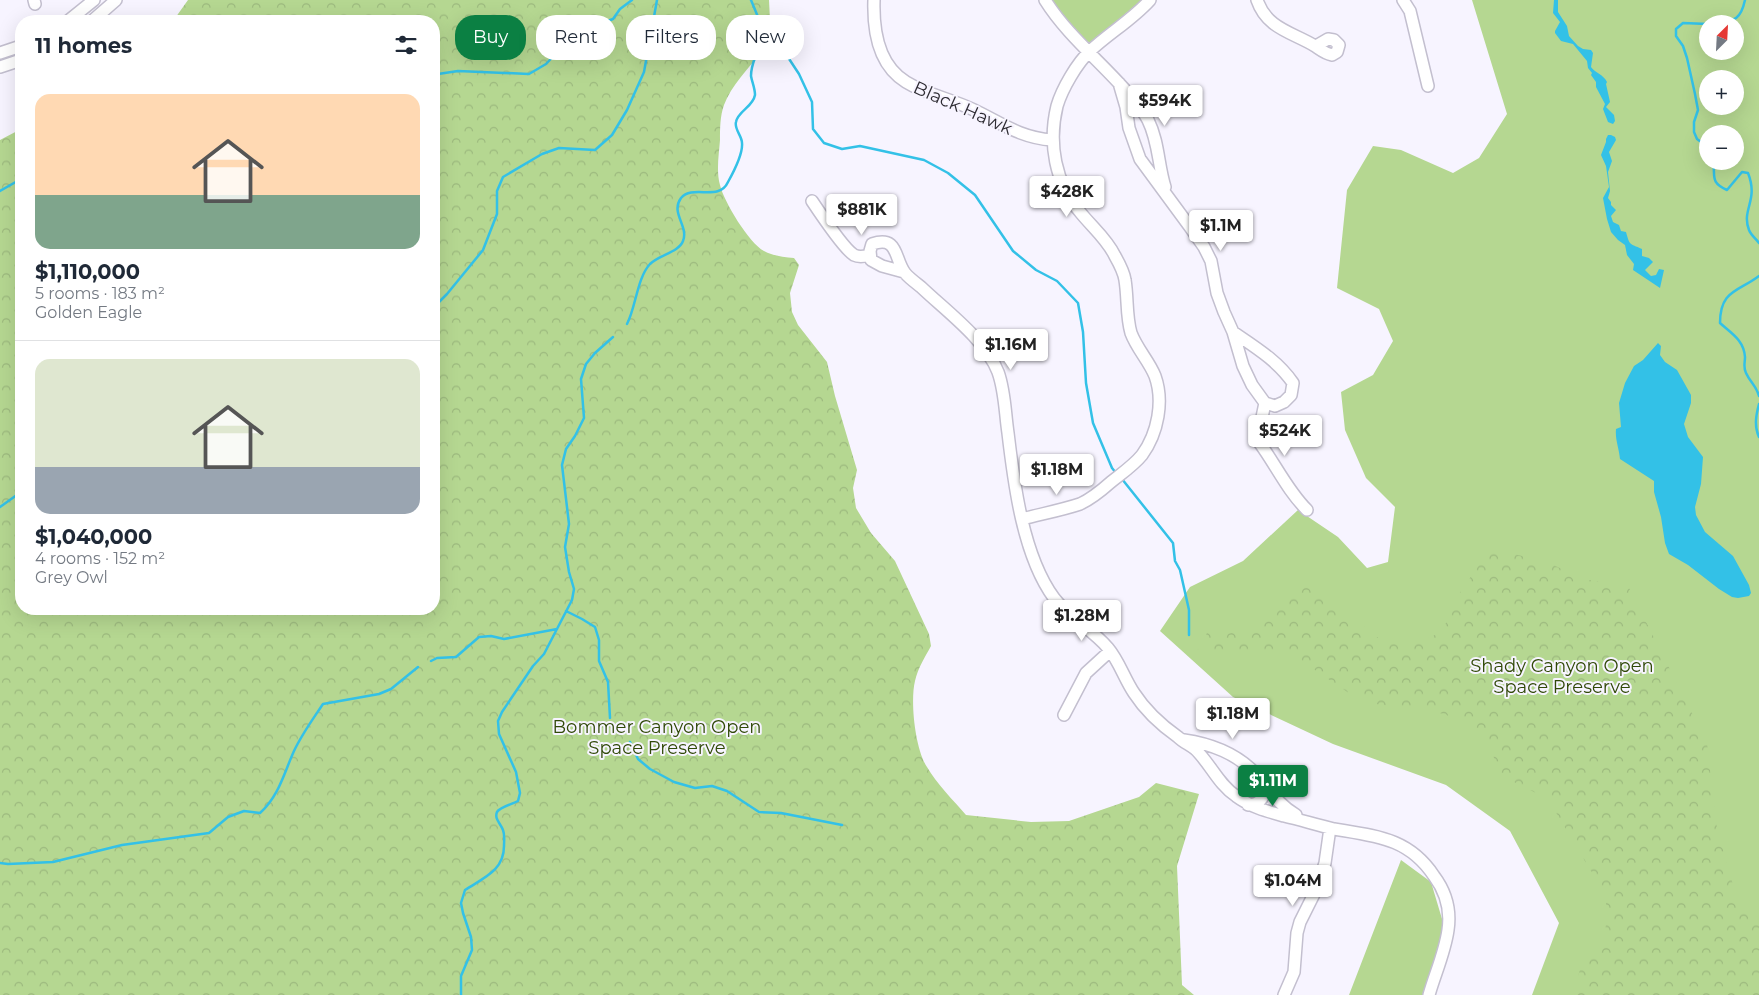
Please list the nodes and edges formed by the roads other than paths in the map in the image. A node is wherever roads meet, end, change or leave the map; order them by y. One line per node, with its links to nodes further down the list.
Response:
1 (94, 0): 8 (street)
2 (116, 0): 9 (street)
3 (874, 0): 18 (street, Black Hawk)
4 (1044, 0): 12 (street)
5 (1150, 0): 12 (street)
6 (1257, 0): 10 (street)
7 (1403, 0): 17 (street)
8 (75, 15)
9 (99, 15)
10 (1316, 46)
11 (15, 48): 13 (street)
12 (1088, 52): 16 (street); 18 (street)
13 (0, 53)
14 (15, 62): 15 (street)
15 (0, 66)
16 (1119, 83): 19 (street); 19 (street)
17 (1428, 86)
18 (1052, 140): 26 (street)
19 (1167, 194): 23 (street)
20 (812, 201): 21 (street)
21 (870, 255): 22 (street); 22 (street)
22 (904, 272): 26 (street)
23 (1233, 332): 24 (street); 24 (street)
24 (1265, 403): 25 (street)
25 (1307, 510)
26 (1022, 519): 27 (street)
27 (1110, 651): 29 (street); 31 (street)
28 (1060, 697): 29 (street)
29 (1071, 704): 30 (street)
30 (1064, 716)
31 (1180, 739): 32 (street); 33 (street)
32 (1263, 783): 33 (street); 34 (street)
33 (1248, 805): 34 (street)
34 (1305, 821): 35 (street)
35 (1330, 828): 36 (street); 37 (street)
36 (1284, 995)
37 (1428, 995)

